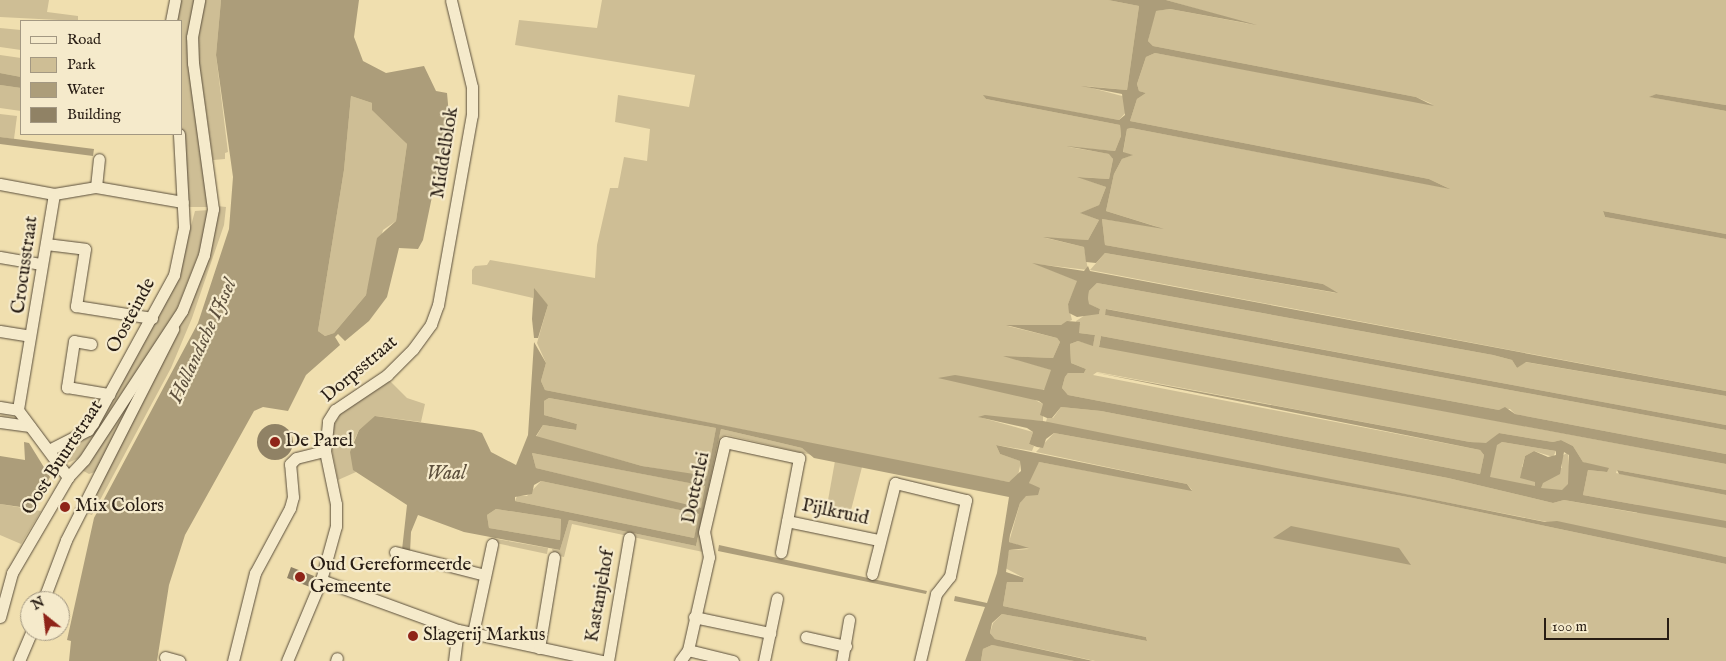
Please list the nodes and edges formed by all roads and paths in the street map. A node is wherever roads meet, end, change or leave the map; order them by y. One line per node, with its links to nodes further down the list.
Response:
1 (176, 0): 4 (street)
2 (199, 0): 16 (street, Oost Buurtstraat)
3 (451, 0): 12 (street, Middelblok)
4 (171, 20)
5 (179, 135): 10 (street, Oosteinde)
6 (99, 159): 8 (street)
7 (0, 184): 9 (street)
8 (96, 187): 9 (street); 10 (street)
9 (54, 194): 11 (street, Crocusstraat)
10 (183, 202): 15 (street, Oosteinde)
11 (46, 244): 14 (street, Crocusstraat); 15 (street)
12 (448, 253): 26 (street, Dorpsstraat)
13 (0, 257): 14 (street)
14 (41, 264): 18 (street, Crocusstraat)
15 (152, 318): 20 (street, Oosteinde)
16 (171, 326): 28 (street, Oost Buurtstraat); 41 (street)
17 (0, 331): 18 (street)
18 (30, 336): 22 (street, Crocusstraat)
19 (91, 344): 20 (street)
20 (110, 394): 25 (street, Oosteinde)
21 (0, 408): 22 (street)
22 (18, 410): 24 (street)
23 (0, 422): 24 (street)
24 (30, 426): 25 (street)
25 (49, 450): 28 (street)
26 (325, 451): 40 (street, Dorpsstraat); 57 (street)
27 (799, 458): 29 (street, Pijlkruid); 44 (street, Dotterlei)
28 (68, 477): 37 (street, Oost Buurtstraat)
29 (787, 520): 31 (street, Pijlkruid); 33 (street, Pijlkruid)
30 (629, 538): 61 (street, Kastanjehof)
31 (876, 540): 38 (street); 66 (street)
32 (492, 544): 39 (street)
33 (781, 552)
34 (402, 554): 39 (street)
35 (554, 557): 52 (street)
36 (0, 570): 37 (street)
37 (12, 573): 43 (street, Oost Buurtstraat)
38 (872, 574)
39 (485, 575): 48 (street)
40 (321, 580): 46 (street); 58 (street, Dorpsstraat)
41 (47, 591)
42 (777, 598): 47 (street)
43 (0, 617)
44 (694, 617): 47 (street); 53 (street)
45 (849, 620): 51 (street)
46 (458, 630): 48 (street); 59 (street)
47 (770, 633): 64 (street)
48 (473, 634): 52 (street)
49 (806, 637): 51 (street)
50 (28, 641): 55 (street)
51 (846, 646): 65 (street)
52 (539, 648): 60 (street)
53 (688, 650): 62 (street); 63 (street)
54 (165, 657): 56 (street)
55 (20, 661)
56 (180, 661)
57 (233, 661)
58 (287, 661)
59 (454, 661)
60 (603, 661)
61 (608, 661)
62 (680, 661)
63 (733, 661)
64 (764, 661)
65 (842, 661)
66 (920, 661)

